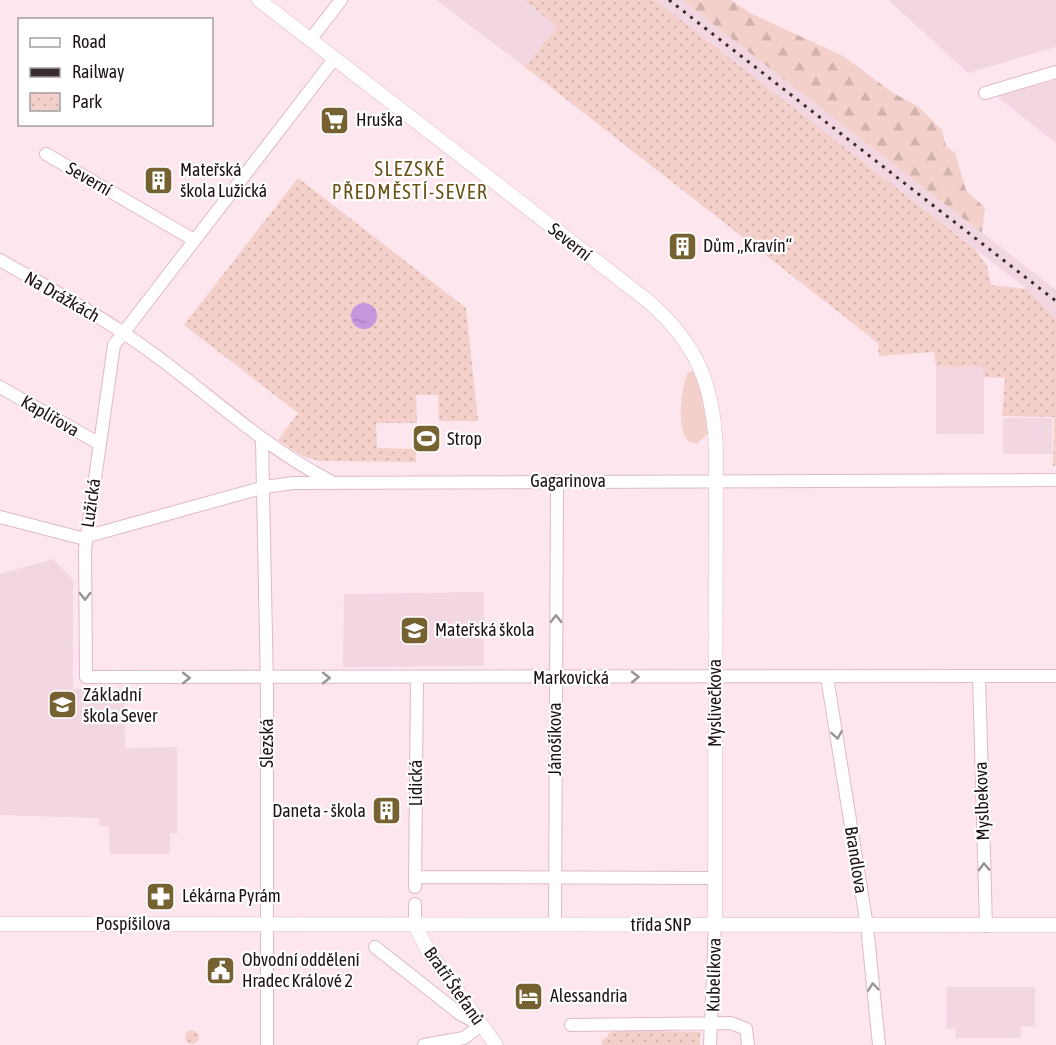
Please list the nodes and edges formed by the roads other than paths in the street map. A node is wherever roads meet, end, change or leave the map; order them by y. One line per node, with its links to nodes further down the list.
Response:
1 (259, 0): 3 (street, Severní)
2 (341, 0): 3 (street)
3 (310, 40): 4 (street, Severní)
4 (334, 59): 8 (street); 14 (street, Severní)
5 (1056, 72): 6 (street)
6 (985, 93)
7 (46, 154): 8 (street, Severní)
8 (194, 240): 10 (street)
9 (0, 260): 10 (street, Na Drážkách)
10 (123, 333): 12 (street); 13 (street, Lužická)
11 (0, 387): 13 (street, Kaplířova)
12 (262, 441): 16 (street); 18 (street, Slezská)
13 (100, 444): 20 (street, Lužická)
14 (717, 480): 15 (street, Gagarinova); 17 (street, Gagarinova); 21 (street, Myslivečkova)
15 (1056, 480)
16 (331, 482): 17 (street, Gagarinova); 18 (street, Gagarinova)
17 (557, 482): 28 (street, Jánošíkova, one-way to 17)
18 (265, 487): 20 (street, Gagarinova); 26 (street, Slezská)
19 (0, 517): 20 (street)
20 (86, 537): 24 (street, Lužická, one-way to 24)
21 (715, 676): 25 (street, Markovická); 28 (street, Markovická, one-way to 21); 30 (street, Myslivečkova)
22 (979, 676): 23 (street, Markovická); 25 (street, Markovická); 39 (street, Myslbekova, one-way to 22)
23 (1056, 676)
24 (86, 677): 26 (street, Markovická, one-way to 26)
25 (827, 677): 38 (street, Brandlova, one-way to 38)
26 (267, 678): 27 (street, Markovická, one-way to 27); 33 (street, Slezská)
27 (417, 678): 28 (street, Markovická); 29 (street, Lidická)
28 (555, 678): 29 (street, Jánošíkova)
29 (555, 878): 30 (street); 35 (street, Jánošíkova)
30 (715, 878): 36 (street, Myslivečkova)
31 (415, 904): 34 (street)
32 (0, 924): 33 (street, Pospíšilova)
33 (267, 924): 34 (street, třída SNP); 44 (street, Slezská)
34 (415, 925): 35 (street, třída SNP); 41 (street, Bratří Štefanů)
35 (555, 925): 36 (street, třída SNP)
36 (715, 925): 38 (street, třída SNP); 43 (street, Kubelíkova)
37 (1056, 925): 39 (street, třída SNP)
38 (867, 926): 39 (street, třída SNP); 49 (street, Brandlova, one-way to 38)
39 (986, 926)
40 (375, 947): 41 (street)
41 (481, 1025): 45 (street); 46 (street, Bratří Štefanů)
42 (571, 1025): 43 (street)
43 (713, 1025): 47 (street, Kubelíkova); 48 (street, Kubelíkova)
44 (267, 1045)
45 (424, 1045)
46 (496, 1045)
47 (710, 1045)
48 (748, 1045)
49 (879, 1045)

